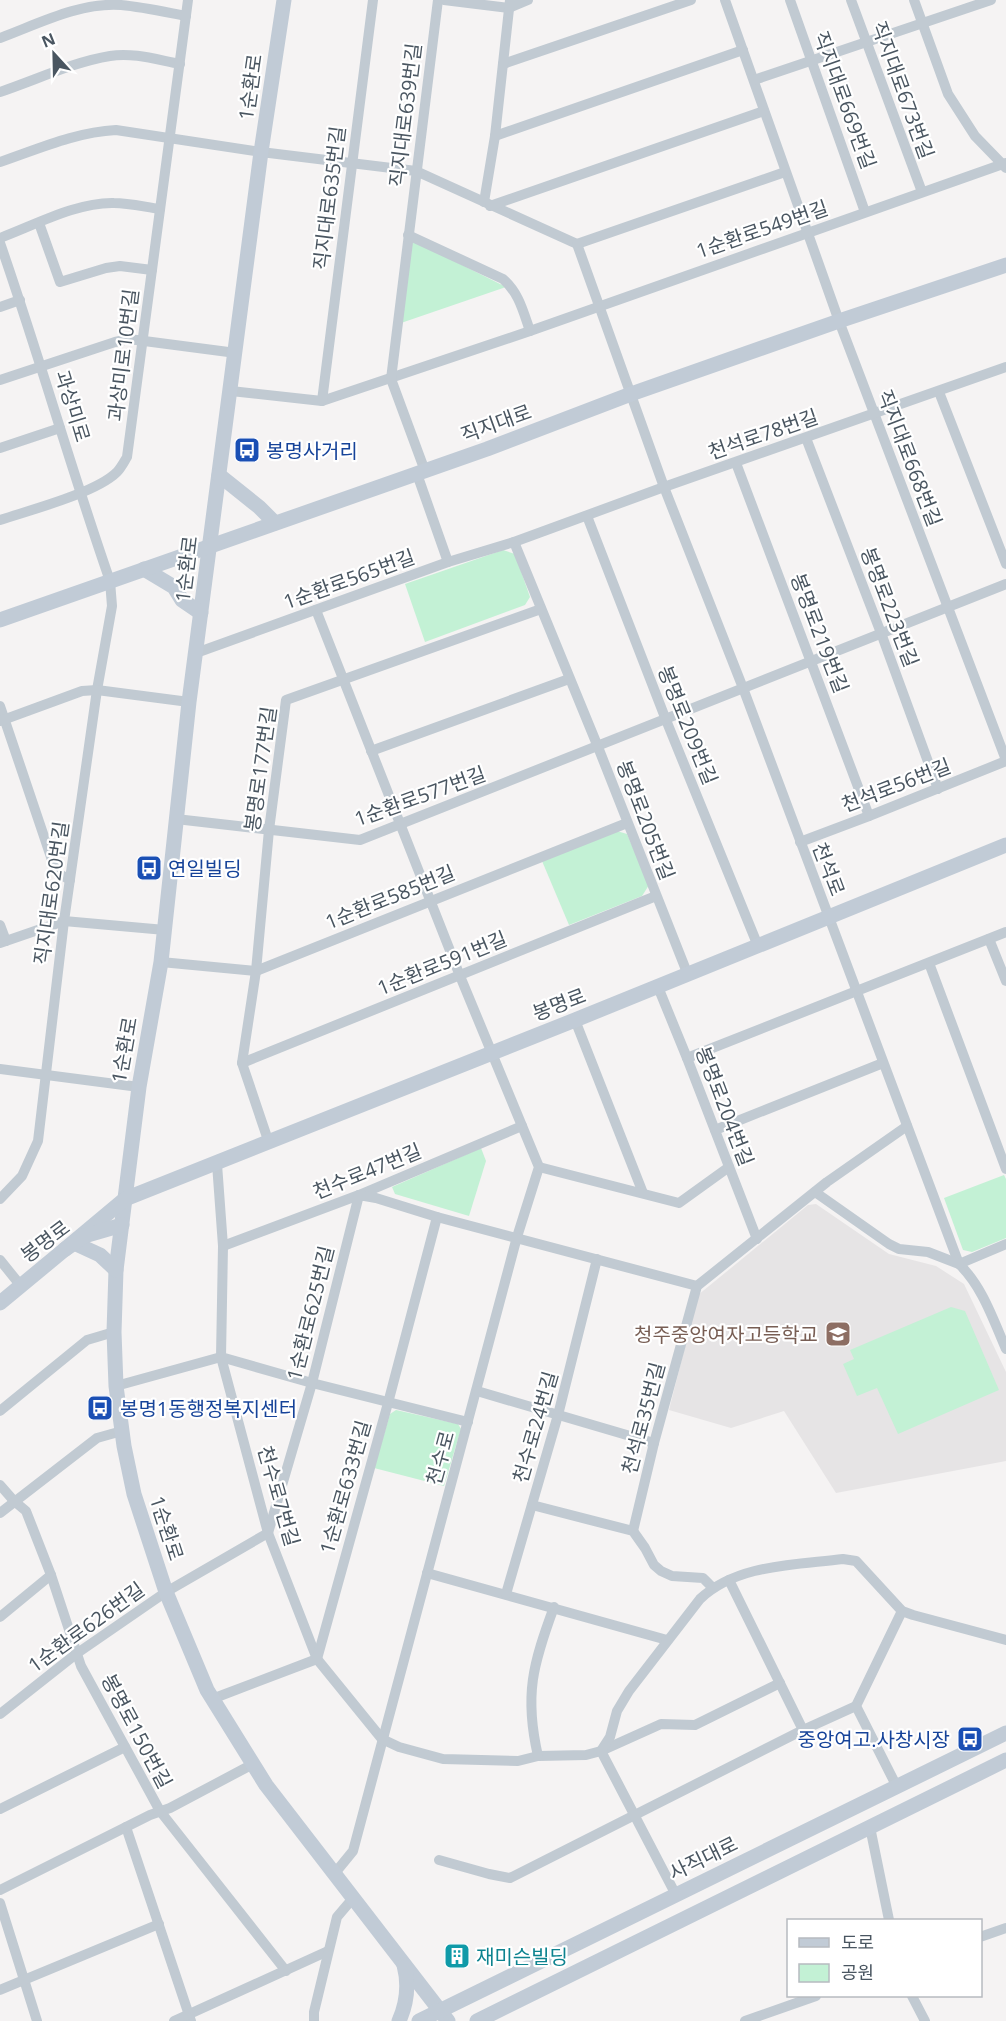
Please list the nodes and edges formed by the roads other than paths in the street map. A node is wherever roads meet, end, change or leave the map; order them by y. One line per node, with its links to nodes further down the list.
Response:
1 (188, 0): 15 (street, 과상미로10번길)
2 (284, 0): 28 (street, 1순환로)
3 (373, 0): 30 (street, 직지대로635번길)
4 (438, 0): 32 (street, 직지대로639번길)
5 (444, 0): 14 (street)
6 (528, 0): 14 (street)
7 (691, 0): 22 (street)
8 (725, 0): 19 (street, 직지대로668번길)
9 (790, 0): 20 (street, 직지대로669번길)
10 (851, 0): 18 (street, 직지대로673번길)
11 (914, 0): 16 (street)
12 (991, 0): 16 (street)
13 (120, 2): 15 (street); 17 (street)
14 (510, 4): 22 (street)
15 (186, 16): 21 (street, 과상미로10번길)
16 (922, 22): 18 (street); 31 (street)
17 (0, 38)
18 (866, 41): 20 (street); 34 (street, 직지대로673번길)
19 (743, 50): 23 (street, 직지대로668번길); 26 (street)
20 (812, 60): 23 (street); 37 (street, 직지대로669번길)
21 (180, 64): 24 (street); 27 (street, 과상미로10번길)
22 (503, 64): 26 (street)
23 (754, 80): 25 (street, 직지대로668번길)
24 (1, 88)
25 (764, 111): 33 (street, 직지대로668번길); 35 (street)
26 (495, 136): 35 (street)
27 (170, 138): 28 (street); 29 (street); 36 (street, 과상미로10번길)
28 (261, 153): 30 (street); 52 (street, 1순환로)
29 (0, 162)
30 (352, 163): 32 (street); 60 (street, 직지대로635번길)
31 (1005, 165): 34 (street, 1순환로549번길)
32 (416, 171): 35 (street); 40 (street, 직지대로639번길)
33 (785, 172): 39 (street, 직지대로668번길); 43 (street)
34 (922, 192): 37 (street, 1순환로549번길)
35 (487, 204): 43 (street)
36 (160, 209): 38 (street); 45 (street, 과상미로10번길)
37 (865, 212): 39 (street, 1순환로549번길)
38 (39, 223): 41 (street); 45 (street, 과상미로10번길)
39 (807, 233): 47 (street, 1순환로549번길); 49 (street, 직지대로668번길)
40 (408, 235): 50 (street); 55 (street, 직지대로639번길)
41 (0, 238)
42 (0, 243): 46 (street, 과상미로)
43 (577, 244): 47 (street, 천석로)
44 (1006, 265): 49 (street, 직지대로)
45 (152, 270): 51 (street, 과상미로10번길)
46 (20, 300): 48 (street); 53 (street, 과상미로)
47 (598, 306): 50 (street, 1순환로549번길); 59 (street, 천석로)
48 (0, 307)
49 (839, 321): 59 (street, 직지대로); 61 (street, 직지대로668번길)
50 (530, 331): 55 (street, 1순환로549번길)
51 (143, 340): 52 (street); 53 (street); 69 (street, 과상미로10번길)
52 (236, 353): 57 (street, 1순환로)
53 (42, 367): 56 (street); 62 (street, 과상미로)
54 (1005, 369): 58 (street, 천석로78번길)
55 (391, 378): 60 (street, 1순환로549번길); 66 (street, 직지대로639번길)
56 (0, 380)
57 (231, 391): 60 (street, 1순환로549번길); 67 (street, 1순환로)
58 (939, 392): 61 (street, 천석로78번길); 76 (street)
59 (631, 394): 66 (street, 직지대로); 68 (street, 천석로)
60 (322, 401)
61 (874, 414): 63 (street, 천석로78번길); 80 (street, 직지대로668번길)
62 (60, 428): 64 (street); 69 (street, 과상미로)
63 (806, 438): 65 (street, 천석로78번길); 85 (street, 봉명로223번길)
64 (0, 448)
65 (736, 464): 68 (street, 천석로78번길); 87 (street, 봉명로219번길)
66 (421, 472): 72 (street, 직지대로); 75 (street, 직지대로639번길)
67 (219, 476): 72 (street); 74 (street, 1순환로)
68 (664, 487): 70 (street, 천석로78번길); 90 (street, 천석로)
69 (81, 492): 71 (street, 과상미로10번길); 78 (street, 과상미로)
70 (587, 516): 73 (street, 1순환로565번길); 95 (street, 봉명로209번길)
71 (0, 520)
72 (275, 523): 74 (street, 직지대로)
73 (514, 542): 75 (street, 1순환로565번길); 81 (street, 봉명로205번길)
74 (210, 546): 77 (street, 직지대로); 83 (street, 1순환로)
75 (448, 562): 82 (street, 1순환로565번길)
76 (1006, 564)
77 (144, 569): 78 (street, 직지대로); 83 (street)
78 (110, 581): 84 (street, 직지대로); 91 (street, 직지대로620번길)
79 (1006, 584): 80 (street, 1순환로577번길)
80 (949, 607): 85 (street, 1순환로577번길); 98 (street, 직지대로668번길)
81 (541, 609): 88 (street, 봉명로177번길); 89 (street, 봉명로205번길)
82 (316, 610): 86 (street, 1순환로565번길); 88 (street)
83 (201, 613): 86 (street, 1순환로)
84 (0, 620)
85 (881, 633): 87 (street, 1순환로577번길); 99 (street, 봉명로223번길)
86 (196, 653): 92 (street, 1순환로)
87 (812, 661): 90 (street, 1순환로577번길); 100 (street, 봉명로219번길)
88 (344, 679): 97 (street); 104 (street, 봉명로177번길)
89 (569, 679): 96 (street, 봉명로205번길); 97 (street)
90 (742, 688): 95 (street, 1순환로577번길); 105 (street, 천석로)
91 (98, 690): 92 (street); 94 (street); 107 (street, 직지대로620번길)
92 (189, 702): 101 (street, 1순환로)
93 (0, 706): 94 (street)
94 (2, 720): 107 (street)
95 (666, 720): 96 (street, 1순환로577번길); 117 (street, 봉명로209번길)
96 (598, 747): 102 (street, 봉명로205번길); 103 (street, 1순환로577번길)
97 (371, 751): 103 (street)
98 (1006, 761): 99 (street, 천석로56번길)
99 (938, 789): 100 (street, 천석로56번길)
100 (870, 816): 105 (street, 천석로56번길)
101 (176, 819): 104 (street, 1순환로577번길); 113 (street, 1순환로)
102 (627, 823): 108 (street, 봉명로205번길); 109 (street, 1순환로585번길)
103 (400, 825): 104 (street, 1순환로577번길); 109 (street)
104 (269, 830): 120 (street, 봉명로177번길)
105 (800, 842): 110 (street, 천석로)
106 (1006, 845): 110 (street, 봉명로)
107 (70, 880): 111 (street, 직지대로620번길)
108 (656, 896): 121 (street, 봉명로205번길); 122 (street, 1순환로591번길)
109 (430, 900): 120 (street, 1순환로585번길); 122 (street)
110 (828, 918): 117 (street, 봉명로); 125 (street, 천석로)
111 (64, 921): 113 (street); 116 (street); 132 (street, 직지대로620번길)
112 (0, 925): 116 (street)
113 (165, 930): 118 (street, 1순환로)
114 (1006, 932): 115 (street)
115 (989, 939): 119 (street); 123 (street)
116 (3, 942)
117 (758, 946): 121 (street, 봉명로)
118 (161, 962): 120 (street, 1순환로585번길); 133 (street, 1순환로)
119 (929, 963): 125 (street); 141 (street)
120 (256, 971): 129 (street, 봉명로177번길)
121 (688, 975): 124 (street, 봉명로)
122 (460, 976): 127 (street); 129 (street, 1순환로591번길)
123 (1006, 981)
124 (658, 987): 126 (street, 봉명로); 128 (street, 봉명로204번길)
125 (856, 991): 128 (street); 130 (street, 천석로)
126 (575, 1020): 127 (street, 봉명로); 143 (street)
127 (491, 1052): 134 (street); 137 (street, 봉명로)
128 (687, 1058): 136 (street, 봉명로204번길)
129 (242, 1063): 137 (street, 봉명로177번길)
130 (883, 1063): 135 (street, 천석로); 136 (street)
131 (0, 1069): 132 (street)
132 (47, 1075): 133 (street); 145 (street, 직지대로620번길)
133 (139, 1088): 146 (street, 1순환로)
134 (522, 1125): 139 (street); 144 (street, 천수로47번길)
135 (907, 1126): 142 (street); 156 (street, 천석로)
136 (715, 1130): 140 (street, 봉명로204번길)
137 (270, 1143): 138 (street, 봉명로)
138 (217, 1164): 146 (street, 봉명로); 153 (street, 천수로7번길)
139 (538, 1167): 143 (street); 149 (street, 천수로)
140 (729, 1167): 143 (street); 150 (street, 봉명로204번길)
141 (1006, 1169)
142 (815, 1192): 150 (street); 156 (street)
143 (643, 1193)
144 (358, 1195): 147 (street); 153 (street, 천수로47번길); 164 (street, 1순환로625번길)
145 (0, 1199)
146 (125, 1199): 148 (street, 1순환로); 152 (street, 봉명로)
147 (437, 1216): 149 (street); 167 (street, 1순환로633번길)
148 (122, 1225): 152 (street, 봉명로); 157 (street, 1순환로)
149 (517, 1237): 154 (street); 166 (street, 천수로)
150 (757, 1239): 159 (street)
151 (1006, 1244): 156 (street)
152 (69, 1246): 157 (street); 158 (street, 봉명로)
153 (223, 1246): 163 (street, 천수로7번길)
154 (597, 1259): 159 (street); 169 (street, 천수로24번길)
155 (0, 1260): 158 (street)
156 (959, 1264): 162 (street, 천석로)
157 (116, 1270): 161 (street, 1순환로)
158 (21, 1286): 160 (street, 봉명로)
159 (697, 1286): 172 (street, 천석로35번길)
160 (0, 1303)
161 (114, 1332): 165 (street, 1순환로); 168 (street)
162 (1005, 1343)
163 (221, 1358): 164 (street); 165 (street); 178 (street, 천수로7번길)
164 (312, 1383): 167 (street); 178 (street, 1순환로625번길)
165 (116, 1386): 171 (street, 1순환로)
166 (477, 1391): 169 (street); 170 (street, 천수로)
167 (388, 1403): 170 (street); 191 (street, 1순환로633번길)
168 (0, 1411)
169 (558, 1415): 172 (street); 175 (street, 천수로24번길)
170 (468, 1422): 179 (street, 천수로)
171 (122, 1431): 174 (street); 183 (street, 1순환로)
172 (654, 1443): 177 (street, 천석로35번길)
173 (0, 1485): 174 (street, 봉명로150번길)
174 (14, 1501): 176 (street); 180 (street, 봉명로150번길)
175 (532, 1505): 177 (street, 천수로24번길); 184 (street)
176 (0, 1513)
177 (633, 1531): 182 (street)
178 (268, 1533): 183 (street); 191 (street, 천수로7번길)
179 (427, 1574): 184 (street); 198 (street, 천수로)
180 (51, 1575): 187 (street); 190 (street, 봉명로150번길)
181 (729, 1580): 182 (street); 186 (street); 192 (street)
182 (712, 1587): 188 (street)
183 (166, 1592): 190 (street, 1순환로626번길); 193 (street, 1순환로)
184 (506, 1594): 185 (street)
185 (554, 1607): 188 (street); 201 (street)
186 (902, 1611): 189 (street); 194 (street)
187 (0, 1617)
188 (667, 1640): 200 (street)
189 (1006, 1640)
190 (76, 1654): 195 (street, 1순환로626번길); 199 (street, 봉명로150번길)
191 (316, 1659): 193 (street); 198 (street, 천수로7번길)
192 (780, 1683): 196 (street); 200 (street)
193 (212, 1699): 203 (street, 1순환로)
194 (856, 1706): 196 (street); 204 (street)
195 (0, 1714)
196 (803, 1730): 207 (street)
197 (1006, 1734): 204 (street, 사직대로)
198 (382, 1739): 201 (street); 211 (street, 천수로)
199 (125, 1747): 205 (street); 206 (street, 봉명로150번길)
200 (601, 1751): 201 (street); 207 (street)
201 (538, 1756)
202 (1006, 1760): 209 (street)
203 (252, 1764): 206 (street); 211 (street, 1순환로)
204 (897, 1786): 213 (street, 사직대로)
205 (0, 1809)
206 (160, 1811): 208 (street); 222 (street, 봉명로150번길)
207 (634, 1817): 210 (street); 213 (street)
208 (126, 1827): 212 (street); 217 (street)
209 (870, 1827): 216 (street); 227 (street)
210 (439, 1860)
211 (335, 1873): 214 (street, 1순환로)
212 (0, 1890)
213 (676, 1895): 228 (street, 사직대로)
214 (354, 1897): 220 (street); 221 (street, 1순환로)
215 (0, 1903): 223 (street)
216 (889, 1919)
217 (159, 1924): 223 (street); 229 (street)
218 (1006, 1928): 219 (street)
219 (982, 1937)
220 (328, 1951): 222 (street); 232 (street)
221 (402, 1959): 228 (street, 1순환로); 233 (street)
222 (285, 1971): 229 (street)
223 (24, 1980): 224 (street); 230 (street)
224 (0, 1990)
225 (811, 1997): 237 (street)
226 (913, 1997): 238 (street)
227 (512, 2003): 235 (street); 236 (street)
228 (444, 2016): 234 (street, 사직대로)
229 (190, 2018): 231 (street)
230 (37, 2021)
231 (174, 2021)
232 (314, 2021)
233 (399, 2021)
234 (419, 2021)
235 (477, 2021)
236 (497, 2021)
237 (745, 2021)
238 (925, 2021)

